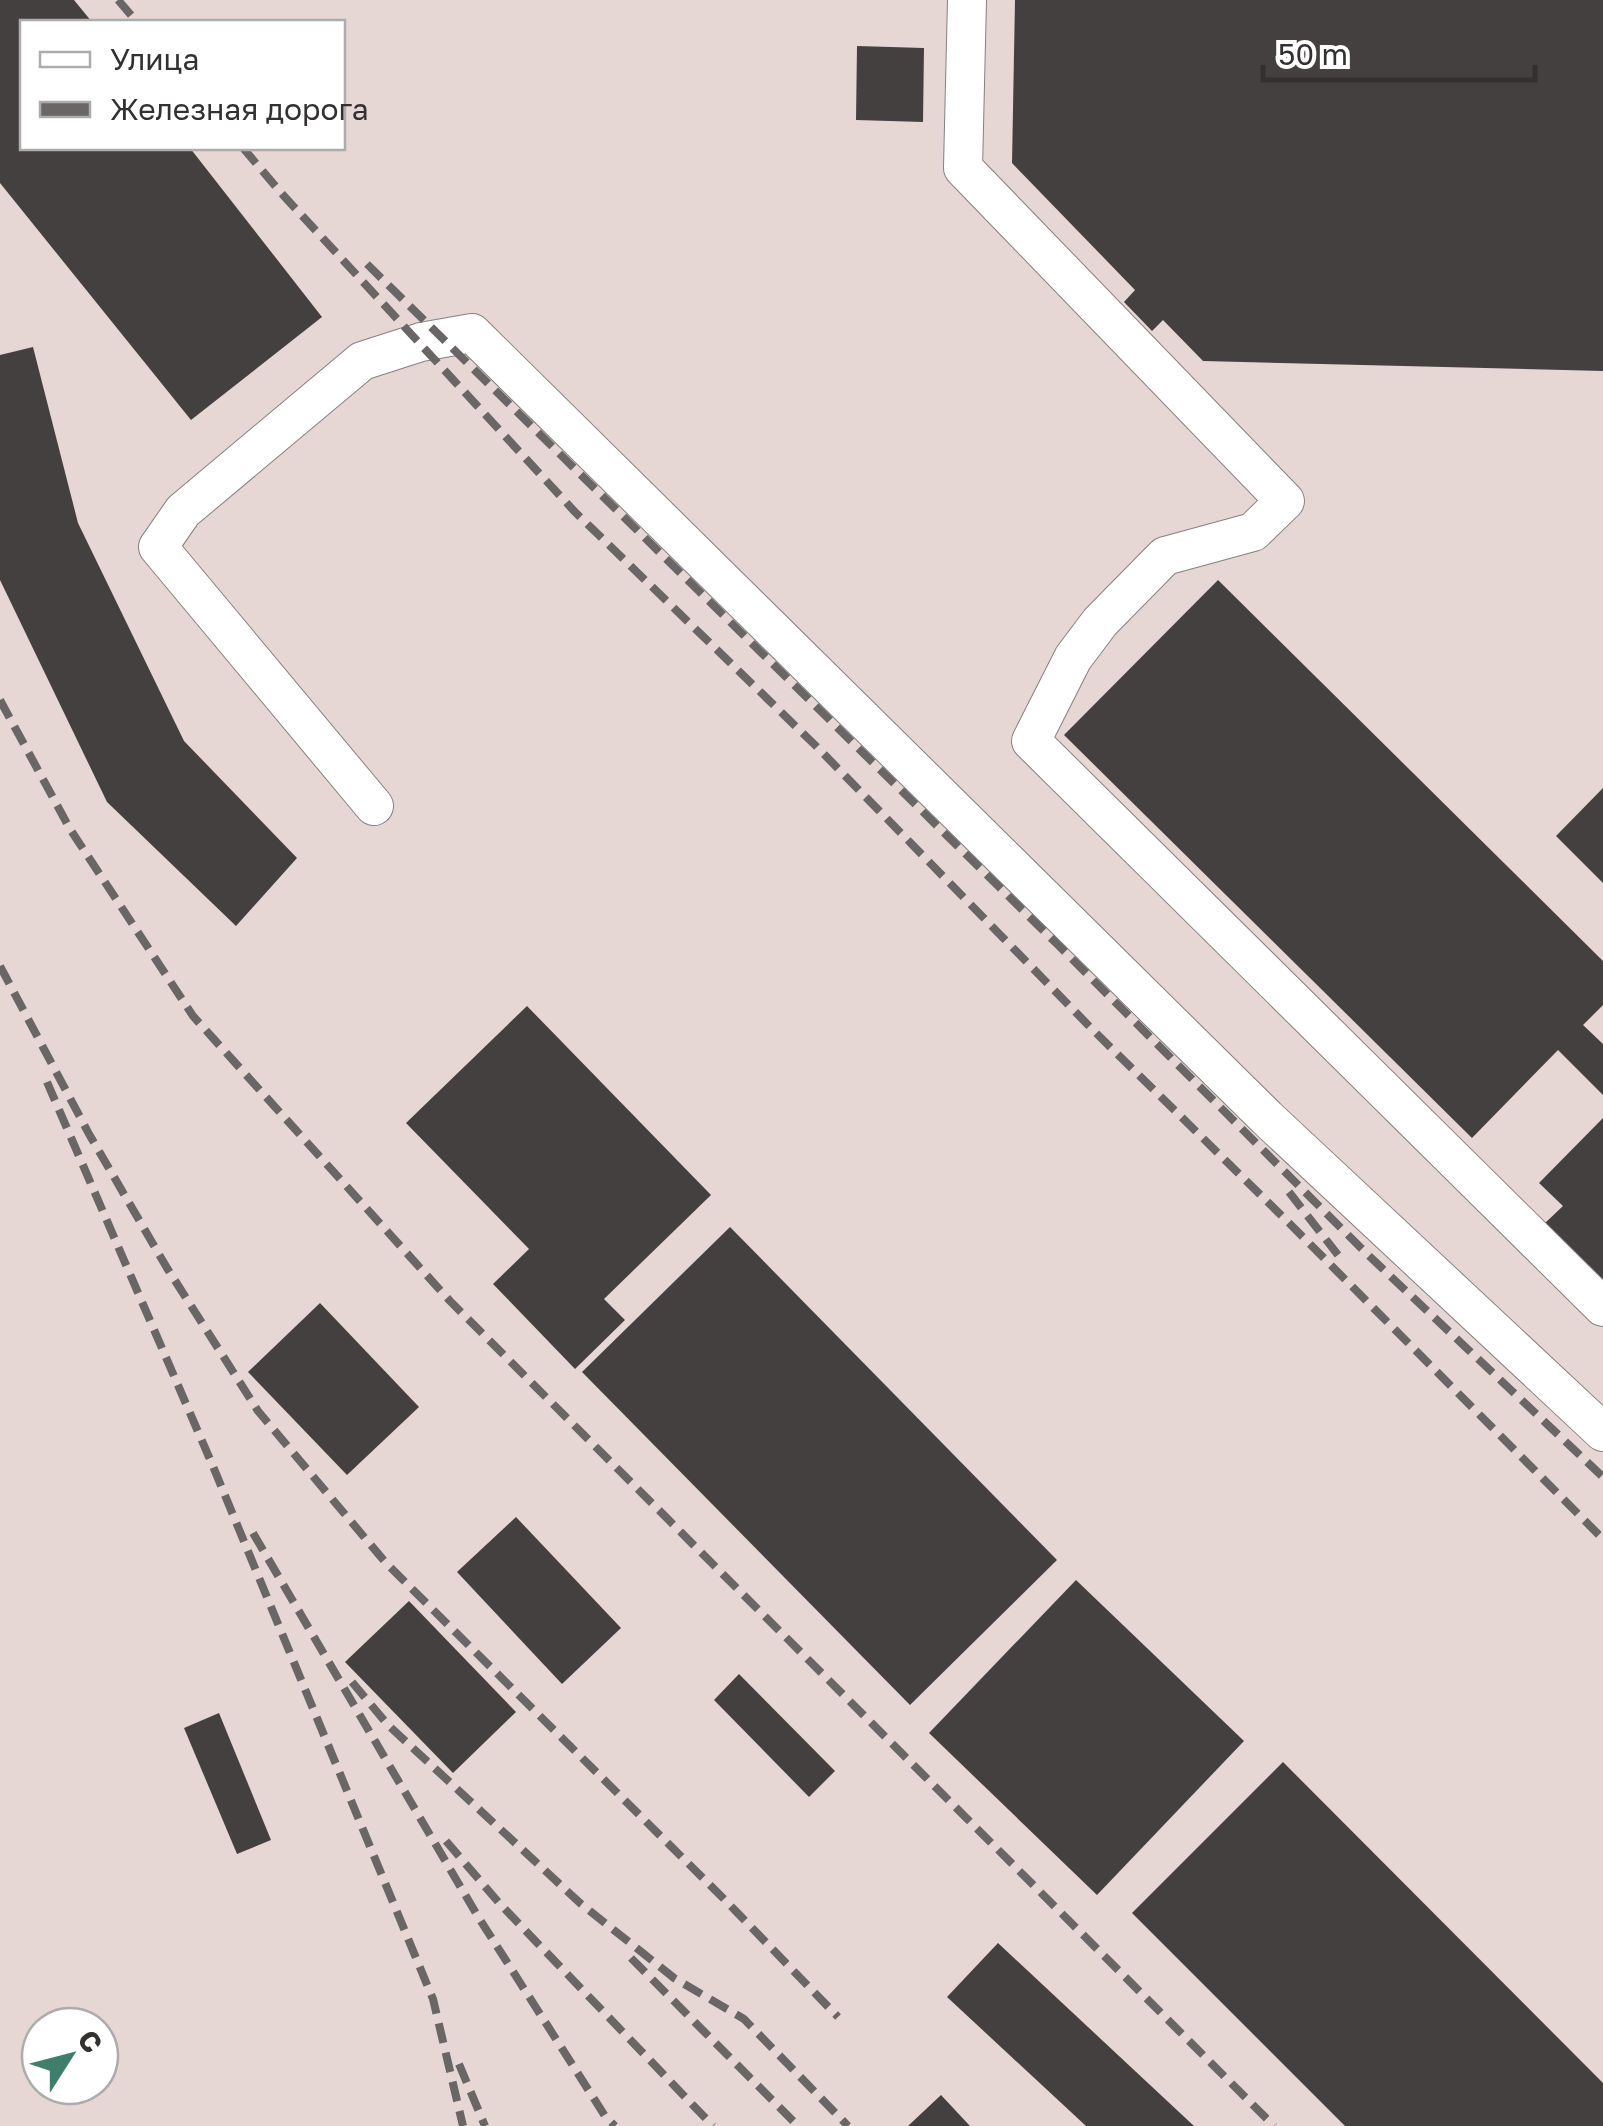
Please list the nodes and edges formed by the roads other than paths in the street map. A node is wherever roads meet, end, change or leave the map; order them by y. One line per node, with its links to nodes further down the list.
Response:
1 (967, 0): 3 (lane)
2 (374, 806): 4 (lane)
3 (1603, 1307)
4 (1603, 1432)

